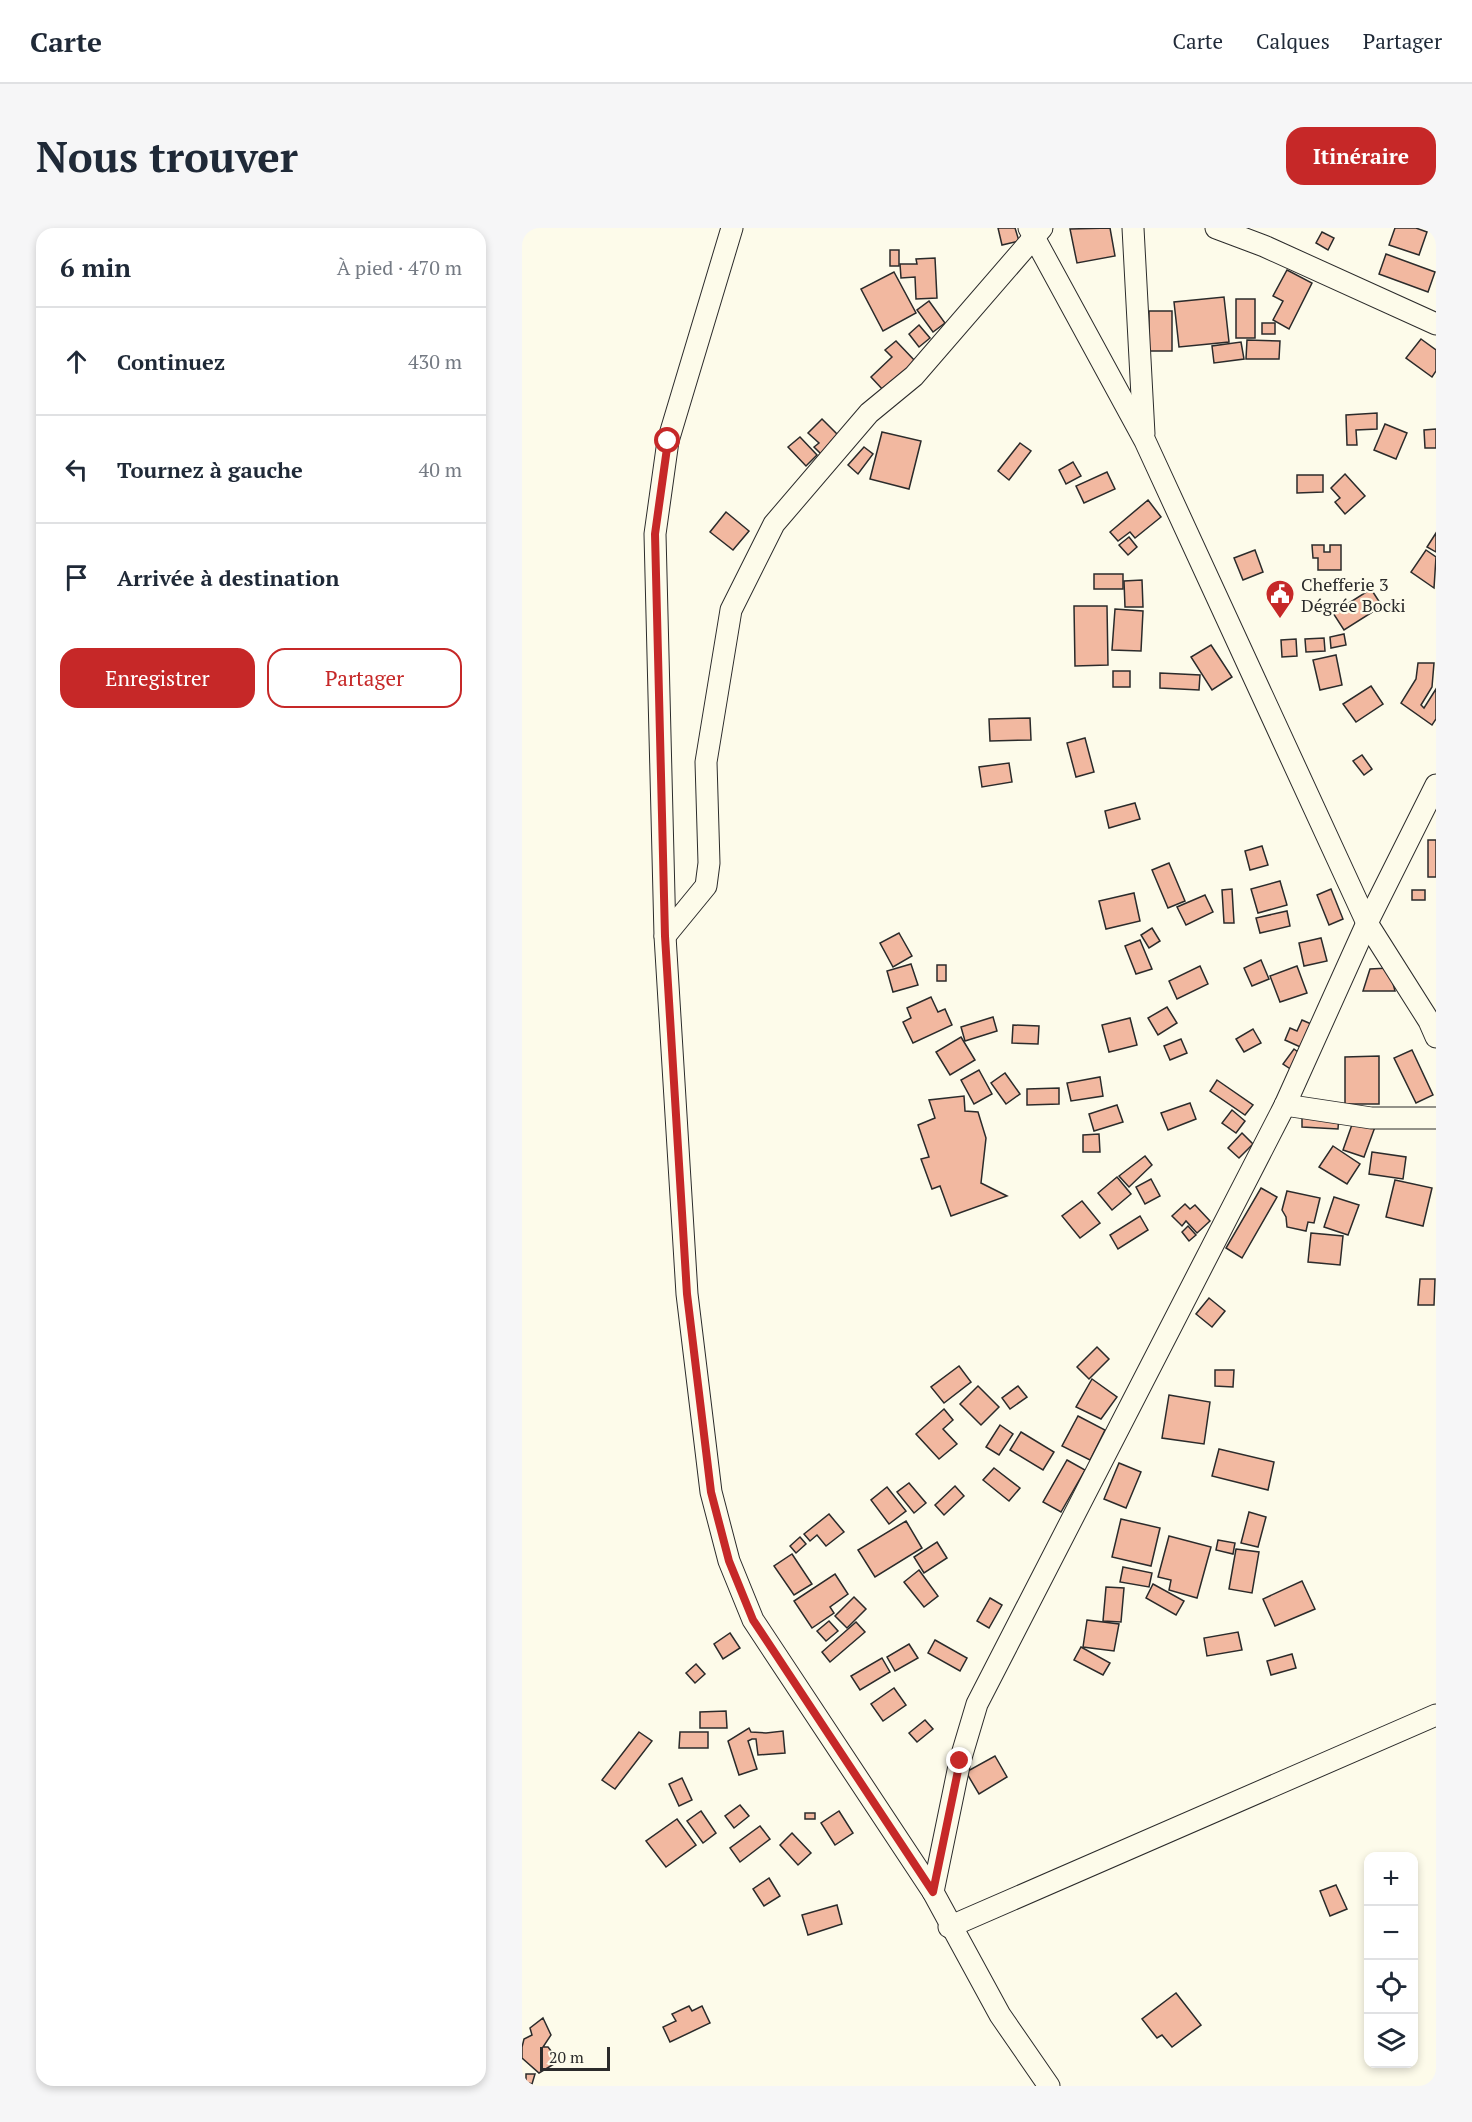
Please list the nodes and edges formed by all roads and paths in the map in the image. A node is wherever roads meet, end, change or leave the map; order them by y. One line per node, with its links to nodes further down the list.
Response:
1 (732, 228): 9 (street)
2 (1133, 228): 6 (street)
3 (1216, 228): 5 (street)
4 (1035, 231): 6 (street); 9 (street)
5 (1436, 324)
6 (1145, 441): 8 (street)
7 (1436, 785): 8 (street)
8 (1367, 923): 10 (street); 11 (street)
9 (665, 936): 14 (street)
10 (1436, 1037)
11 (1285, 1105): 12 (street); 14 (street)
12 (1436, 1118)
13 (1436, 1715): 15 (street)
14 (933, 1892): 15 (street)
15 (949, 1927): 16 (street)
16 (1049, 2086)

